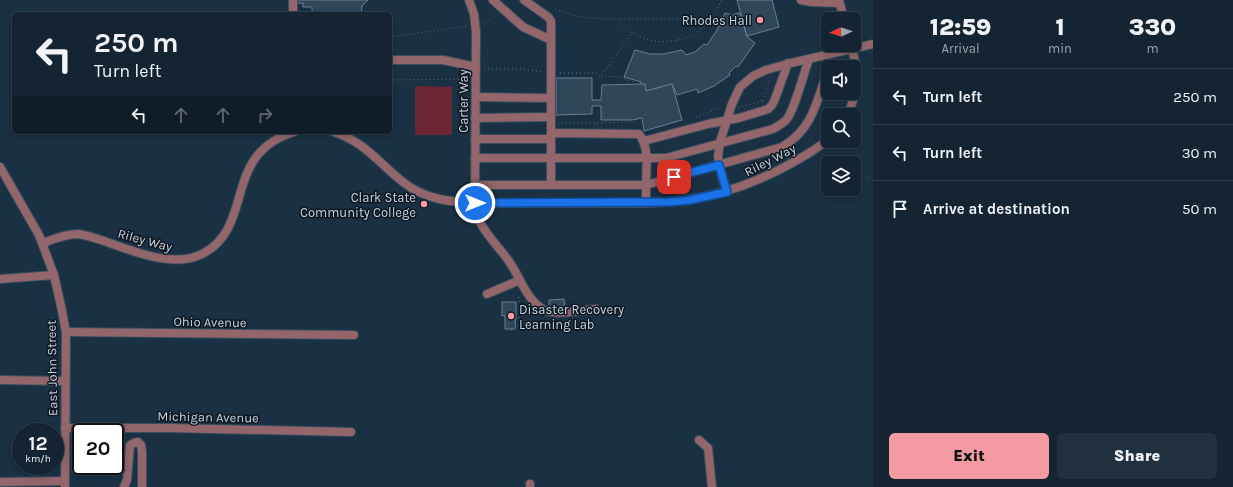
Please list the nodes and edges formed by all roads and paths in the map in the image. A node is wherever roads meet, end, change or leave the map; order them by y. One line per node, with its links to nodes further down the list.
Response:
1 (293, 0): 9 (street)
2 (469, 0): 14 (street, Carter Way)
3 (493, 0): 17 (street)
4 (524, 0): 17 (street)
5 (721, 0): 13 (path)
6 (801, 0): 7 (street)
7 (839, 1): 10 (street)
8 (555, 9): 12 (path)
9 (293, 12)
10 (842, 12)
11 (495, 17): 14 (path)
12 (617, 19): 13 (path); 15 (path)
13 (708, 22): 15 (path)
14 (475, 25): 16 (path); 27 (street, Carter Way)
15 (632, 33): 30 (path)
16 (392, 37)
17 (551, 40): 28 (street)
18 (873, 44): 19 (street)
19 (861, 46)
20 (836, 52): 22 (street)
21 (853, 52): 40 (street)
22 (829, 54): 23 (street); 25 (street)
23 (809, 58): 26 (street); 52 (street)
24 (392, 60): 27 (street)
25 (829, 60)
26 (788, 63): 39 (street); 44 (street)
27 (476, 70): 28 (path); 31 (path); 34 (street, Carter Way)
28 (552, 73): 30 (path); 35 (street)
29 (772, 74): 36 (path)
30 (601, 76): 32 (path)
31 (392, 80)
32 (633, 82)
33 (821, 89): 59 (street)
34 (476, 97): 35 (street); 42 (street, Carter Way)
35 (551, 98): 43 (street)
36 (763, 101): 38 (path); 39 (path)
37 (719, 108): 41 (path)
38 (738, 108)
39 (769, 108): 44 (street)
40 (850, 108)
41 (696, 117)
42 (475, 118): 43 (street); 50 (street, Carter Way)
43 (551, 118): 49 (street)
44 (727, 121): 51 (street); 52 (street)
45 (631, 122): 46 (path)
46 (597, 123)
47 (289, 134): 69 (street, Riley Way)
48 (339, 134): 67 (street, Riley Way)
49 (551, 136): 50 (street); 51 (street); 57 (street)
50 (475, 139): 56 (street, Carter Way)
51 (644, 141): 58 (street)
52 (720, 142): 58 (street); 59 (street)
53 (821, 145): 54 (street, Riley Way)
54 (816, 149): 55 (path); 66 (street, Riley Way)
55 (824, 156)
56 (475, 158): 57 (street); 65 (street, Carter Way)
57 (551, 159): 58 (street); 63 (street)
58 (646, 159): 64 (street)
59 (719, 165): 64 (street); 66 (street)
60 (0, 167): 69 (street, East John Street)
61 (861, 174): 62 (path)
62 (873, 180)
63 (551, 185): 64 (street); 65 (street)
64 (646, 185): 68 (street)
65 (475, 186): 67 (street, Carter Way)
66 (727, 192): 68 (street, Riley Way)
67 (475, 203): 68 (street, Riley Way); 72 (street, Carter Way)
68 (646, 203)
69 (43, 243): 70 (street, East John Street)
70 (54, 275): 71 (street); 76 (street, East John Street)
71 (0, 279)
72 (517, 281): 73 (street); 74 (street, Carter Way); 75 (path)
73 (487, 294)
74 (596, 309)
75 (512, 330)
76 (66, 332): 77 (street, Ohio Avenue); 79 (street, East John Street)
77 (354, 335)
78 (0, 380): 79 (street)
79 (65, 381): 80 (street, East John Street)
80 (65, 428): 81 (street, Michigan Avenue); 86 (street, East John Street)
81 (142, 428): 82 (street, Michigan Avenue); 84 (street)
82 (351, 432)
83 (699, 440): 89 (street)
84 (141, 445): 87 (street); 88 (street)
85 (0, 482): 86 (street)
86 (65, 484)
87 (124, 487)
88 (142, 487)
89 (712, 487)

